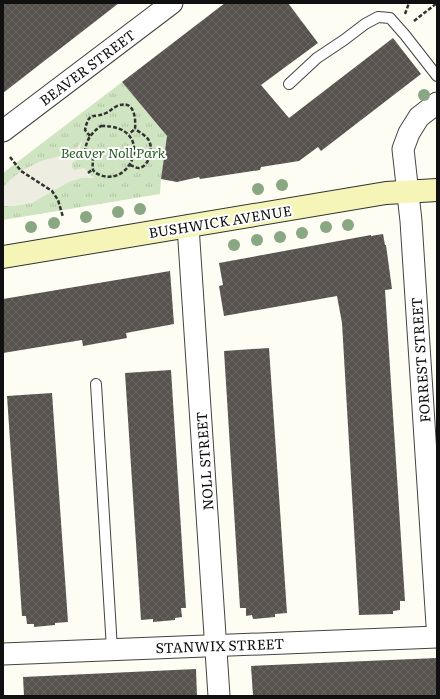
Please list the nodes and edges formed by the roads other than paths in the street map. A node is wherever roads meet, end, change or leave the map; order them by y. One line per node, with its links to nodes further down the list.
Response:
1 (172, 3): 5 (street, BEAVER STREET)
2 (437, 76): 3 (lane)
3 (289, 84)
4 (437, 103): 7 (street, FORREST STREET)
5 (3, 131)
6 (437, 190): 7 (main road, BUSHWICK AVENUE)
7 (408, 191): 8 (main road, BUSHWICK AVENUE); 11 (street, FORREST STREET)
8 (188, 226): 9 (main road, BUSHWICK AVENUE); 13 (street, NOLL STREET)
9 (3, 257)
10 (96, 384): 14 (lane)
11 (437, 625)
12 (437, 637): 13 (street, STANWIX STREET)
13 (216, 646): 14 (street, STANWIX STREET); 16 (street, NOLL STREET)
14 (112, 649): 15 (street, STANWIX STREET)
15 (3, 654)
16 (219, 696)

